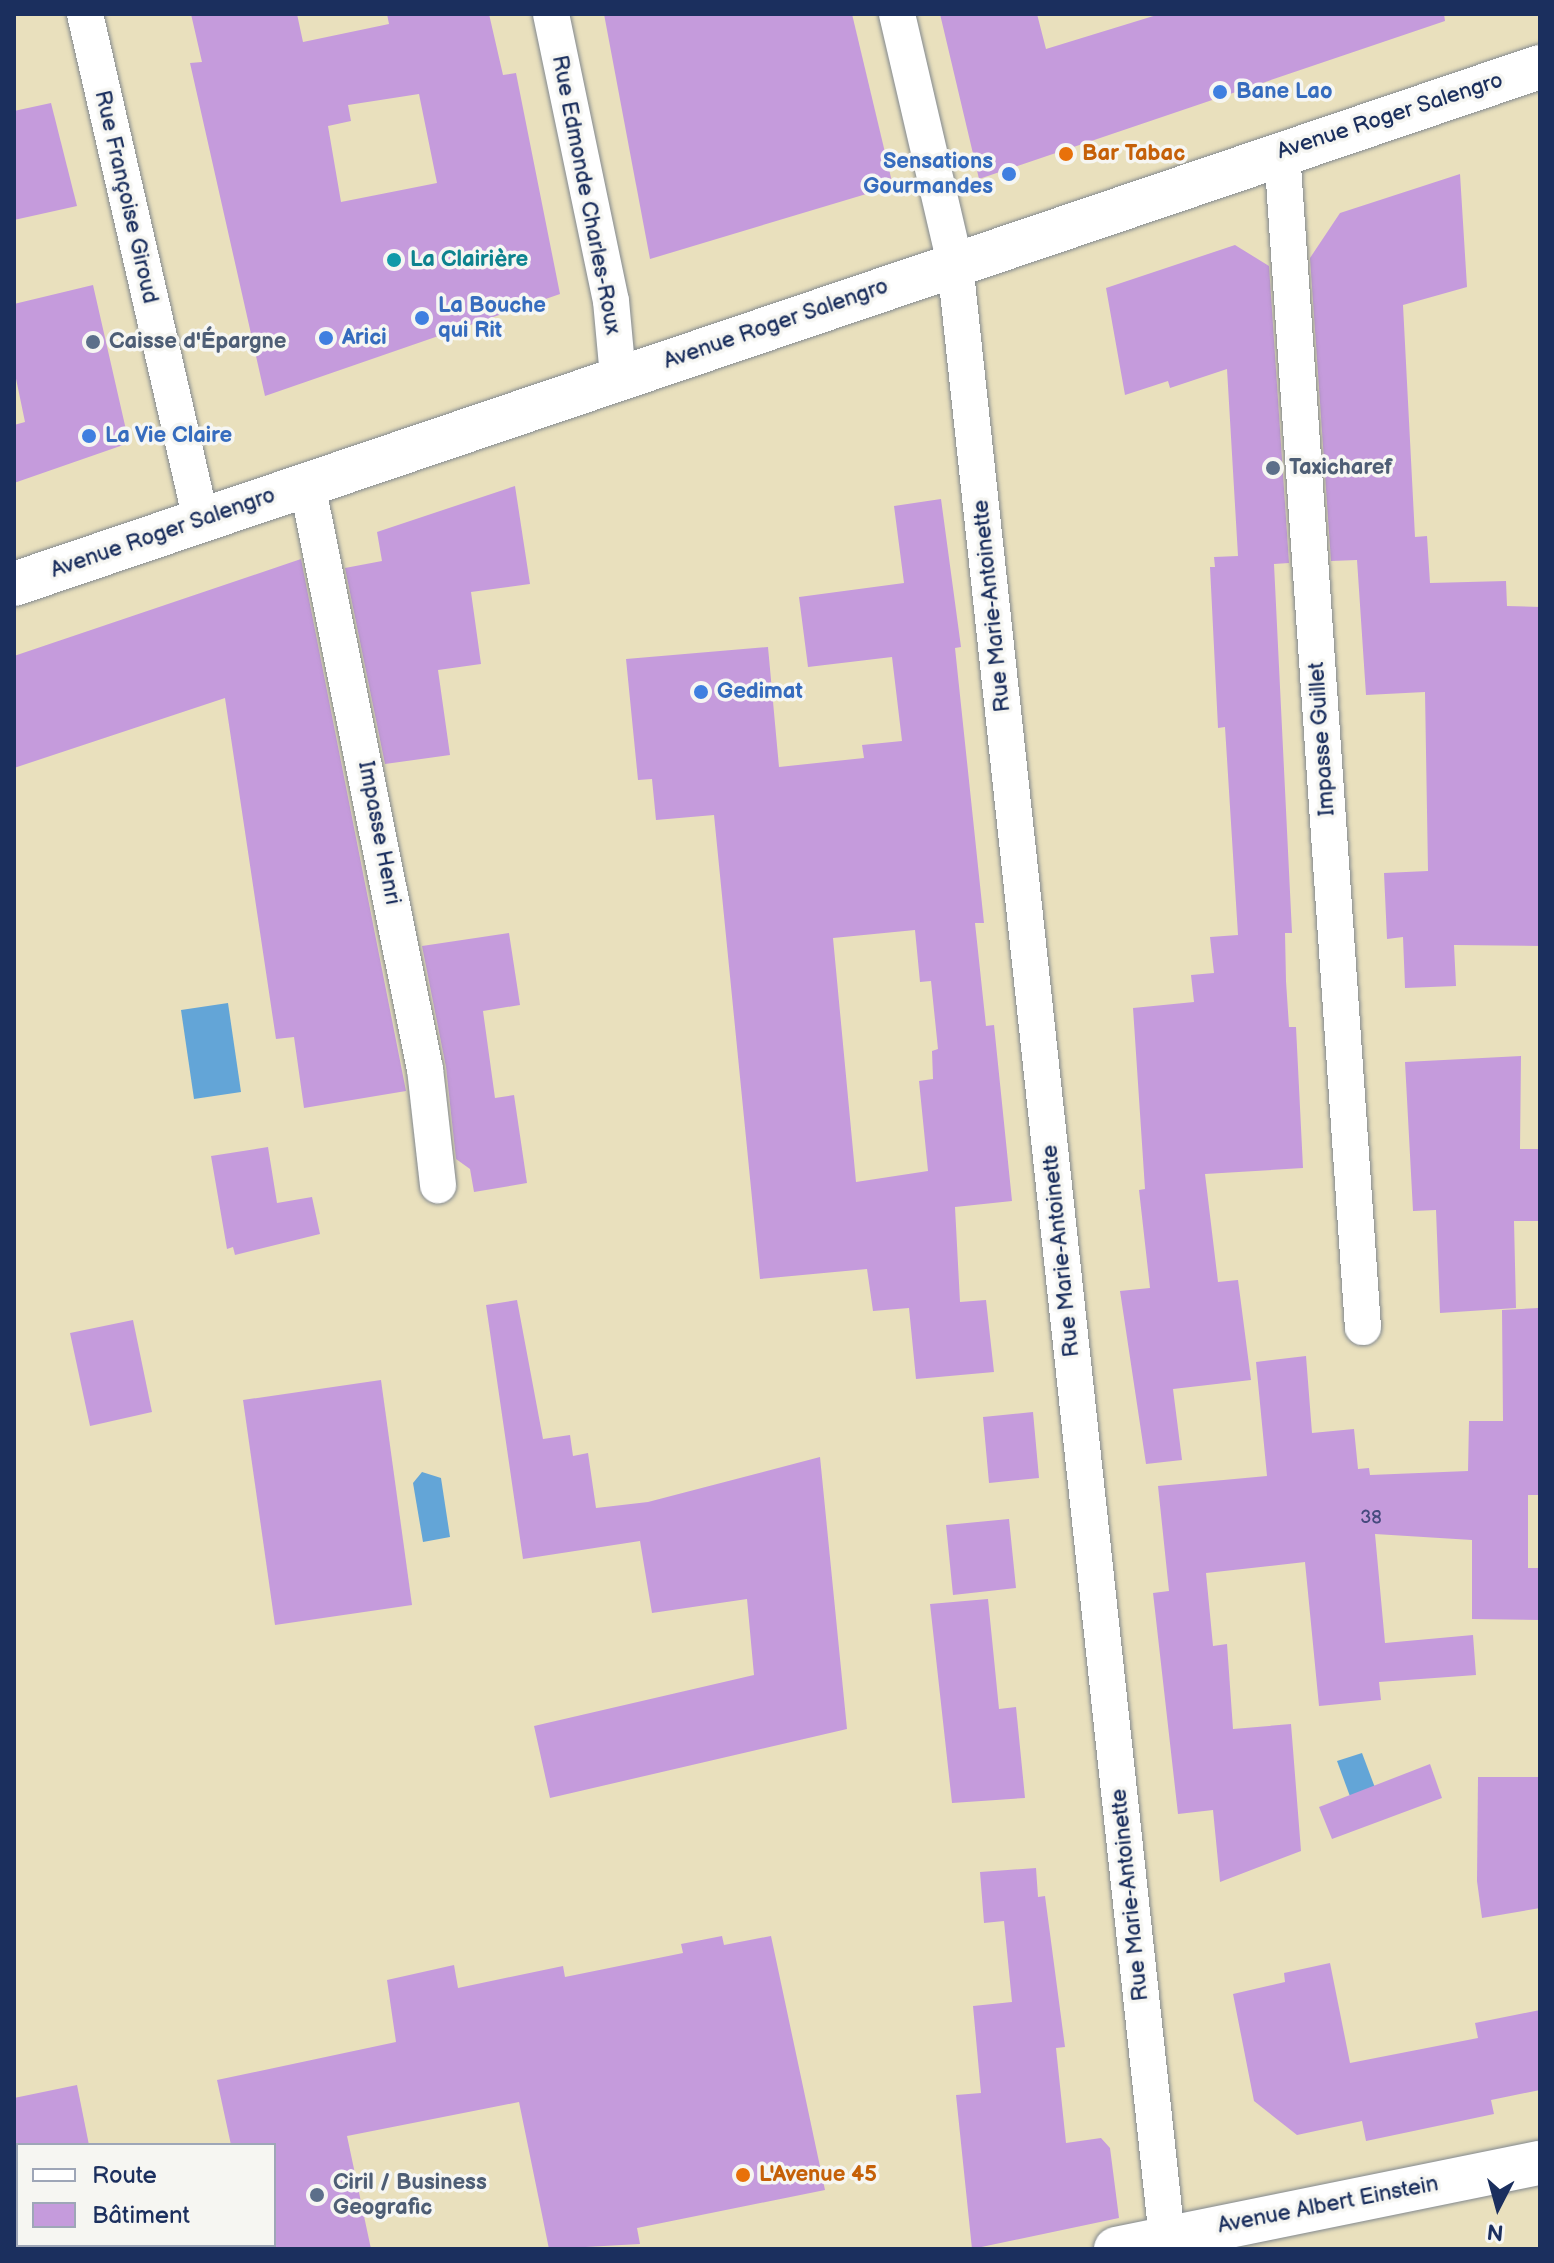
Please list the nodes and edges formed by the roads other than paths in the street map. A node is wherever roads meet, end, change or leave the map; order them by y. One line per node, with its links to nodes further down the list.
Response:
1 (85, 14): 9 (street, Rue Françoise Giroud)
2 (551, 14): 7 (street, Rue Edmonde Charles-Roux)
3 (897, 14): 6 (street, Rue Marie-Antoinette)
4 (1540, 67): 5 (main road, Avenue Roger Salengro)
5 (1282, 152): 6 (main road, Avenue Roger Salengro); 12 (street, Impasse Guillet)
6 (955, 264): 7 (main road, Avenue Roger Salengro); 14 (street, Rue Marie-Antoinette)
7 (618, 377): 8 (main road, Avenue Roger Salengro)
8 (307, 484): 9 (main road, Avenue Roger Salengro); 11 (street, Impasse Henri)
9 (201, 520): 10 (main road, Avenue Roger Salengro)
10 (14, 584)
11 (438, 1185)
12 (1363, 1327)
13 (1540, 2163): 14 (main road, Avenue Albert Einstein)
14 (1167, 2237): 15 (main road, Avenue Albert Einstein)
15 (1116, 2249)

